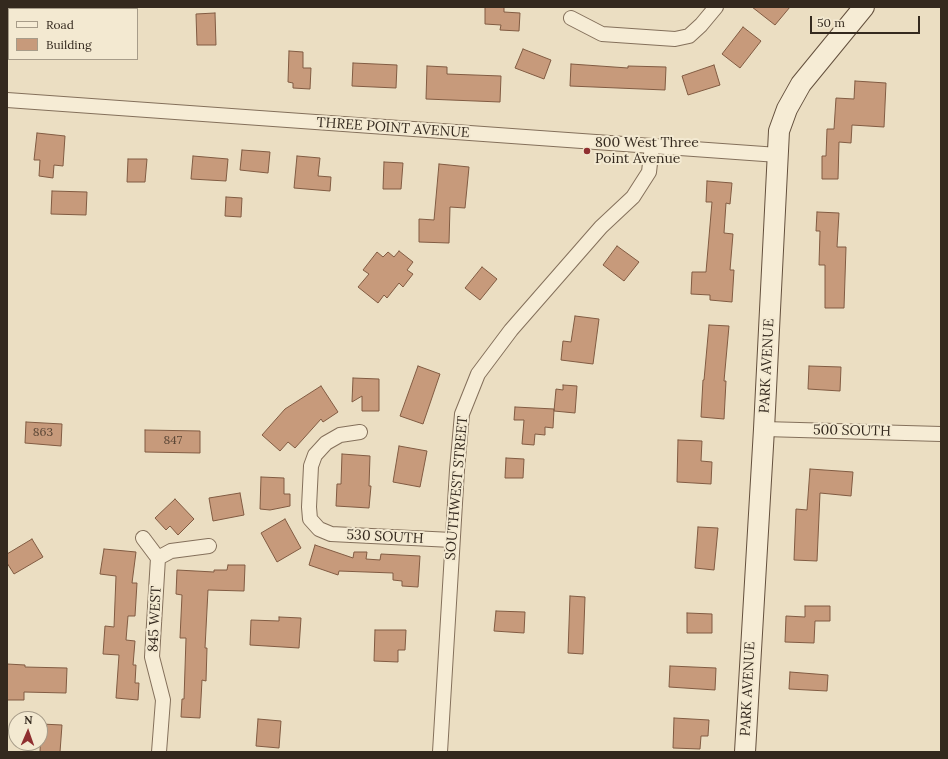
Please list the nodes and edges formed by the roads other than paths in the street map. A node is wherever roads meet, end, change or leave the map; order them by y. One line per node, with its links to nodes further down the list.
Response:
1 (7, 7): 4 (street)
2 (716, 7): 5 (street)
3 (864, 7): 8 (street, PARK AVENUE)
4 (7, 13)
5 (571, 18)
6 (7, 100): 7 (street, THREE POINT AVENUE)
7 (652, 146): 8 (street, THREE POINT AVENUE); 13 (street, SOUTHWEST STREET)
8 (778, 154): 9 (street, PARK AVENUE)
9 (764, 430): 11 (street, 500 SOUTH); 18 (street, PARK AVENUE)
10 (360, 432): 13 (street, 530 SOUTH)
11 (941, 434)
12 (143, 538): 15 (street)
13 (452, 540): 17 (street, SOUTHWEST STREET)
14 (209, 546): 15 (street)
15 (158, 558): 16 (street, 845 WEST)
16 (159, 752)
17 (440, 752)
18 (745, 752)

